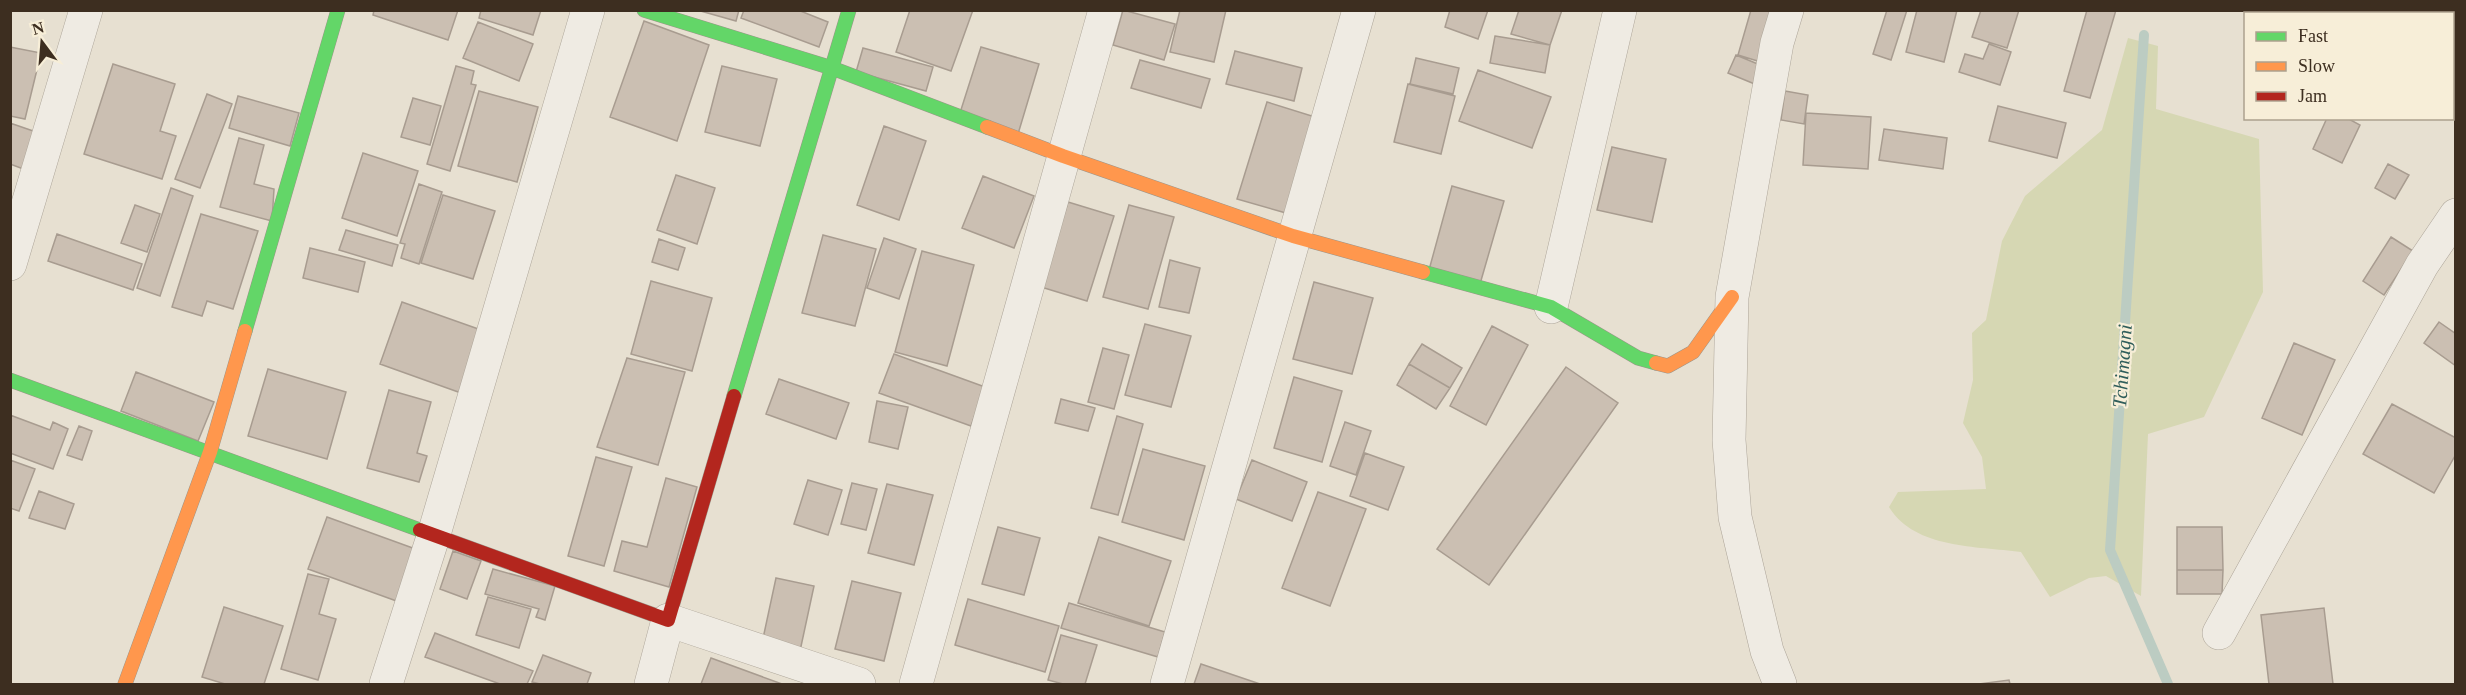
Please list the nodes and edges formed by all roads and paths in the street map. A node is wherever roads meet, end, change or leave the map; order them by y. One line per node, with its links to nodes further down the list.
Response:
1 (86, 10): 14 (street)
2 (338, 10): 18 (street)
3 (588, 10): 19 (street)
4 (644, 10): 10 (street)
5 (849, 10): 10 (street)
6 (1105, 10): 11 (street)
7 (1359, 10): 13 (street)
8 (1620, 10): 16 (street)
9 (1787, 10): 15 (street)
10 (832, 68): 11 (street); 20 (street)
11 (1063, 156): 13 (street); 26 (street)
12 (2456, 215): 21 (street)
13 (1293, 236): 16 (street); 27 (street)
14 (10, 264)
15 (1732, 297): 16 (street); 28 (street)
16 (1551, 307)
17 (10, 380): 18 (street)
18 (210, 452): 19 (street); 22 (street)
19 (434, 534): 20 (street); 23 (street)
20 (668, 620): 24 (street); 25 (street)
21 (2219, 633)
22 (125, 684)
23 (386, 684)
24 (651, 684)
25 (859, 684)
26 (916, 684)
27 (1167, 684)
28 (1780, 684)

